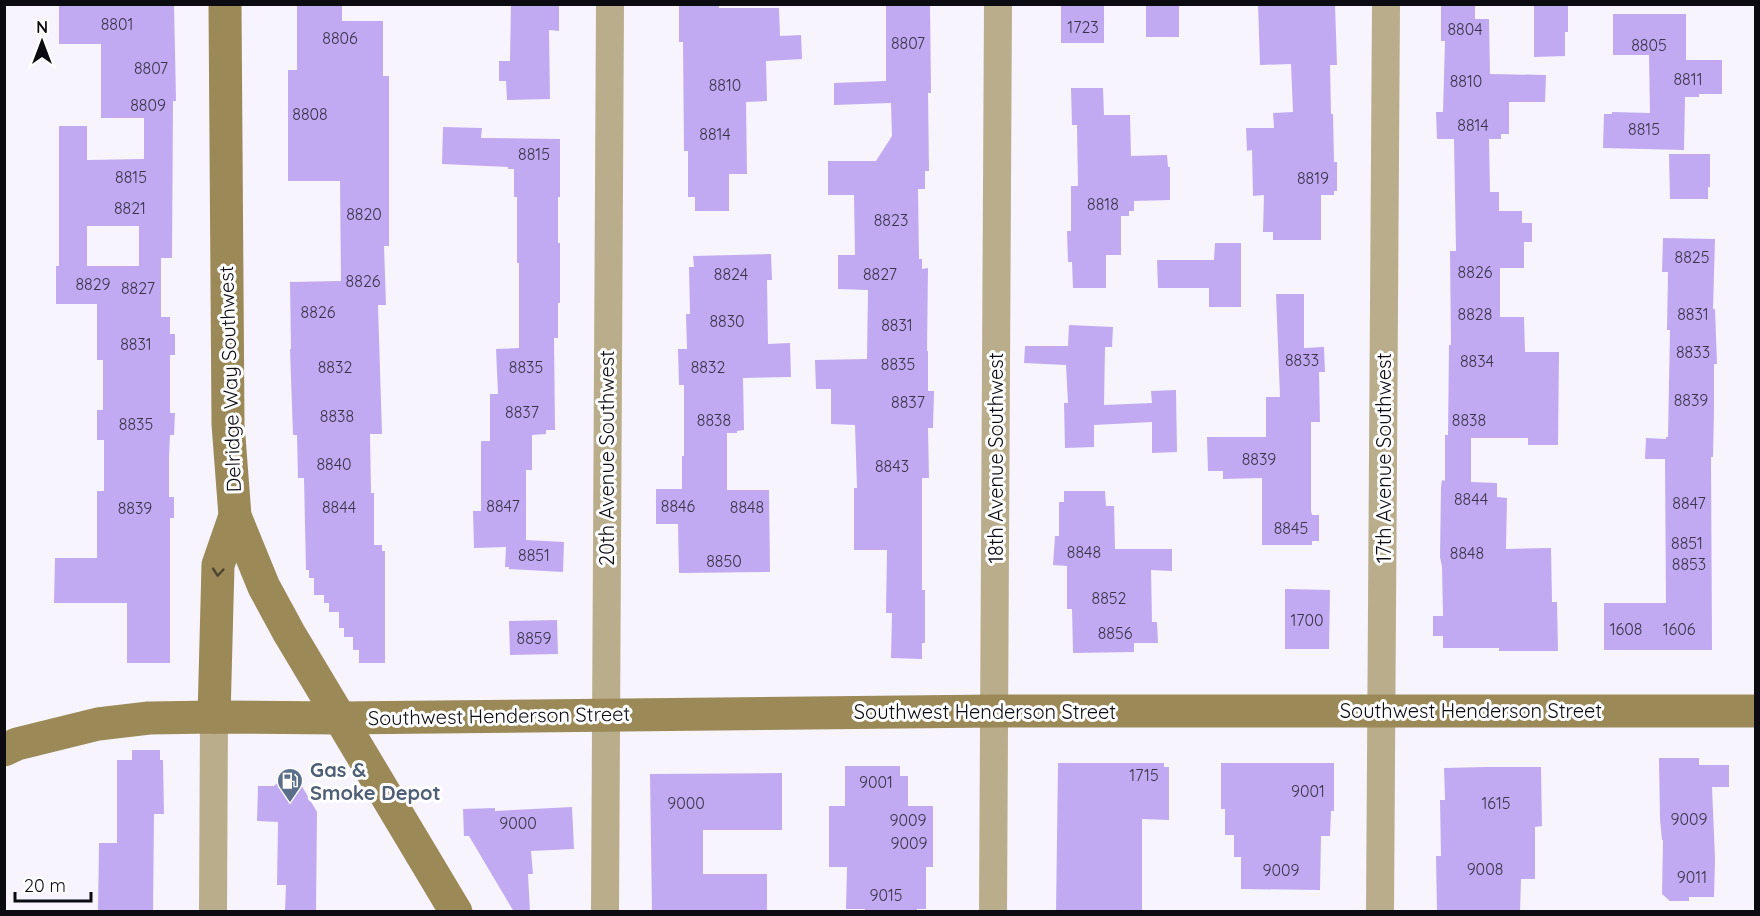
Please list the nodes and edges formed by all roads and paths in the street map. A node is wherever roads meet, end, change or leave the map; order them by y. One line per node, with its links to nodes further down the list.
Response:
1 (225, 4): 5 (street, Delridge Way Southwest)
2 (610, 4): 9 (street, 20th Avenue Southwest)
3 (998, 4): 6 (street, 18th Avenue Southwest)
4 (1386, 4): 7 (street, 17th Avenue Southwest)
5 (235, 516): 10 (street, one-way to 10); 11 (street, Delridge Way Southwest)
6 (995, 711): 7 (street, Southwest Henderson Street); 9 (street, Southwest Henderson Street); 16 (street, 18th Avenue Southwest)
7 (1382, 711): 8 (street, Southwest Henderson Street); 17 (street, 17th Avenue Southwest)
8 (1755, 711)
9 (606, 714): 11 (street, Southwest Henderson Street); 15 (street, 20th Avenue Southwest)
10 (214, 717): 11 (street, Southwest Henderson Street); 12 (street, Southwest Henderson Street); 13 (street)
11 (340, 718): 14 (street, Delridge Way Southwest)
12 (4, 750)
13 (213, 912)
14 (456, 912)
15 (604, 912)
16 (993, 912)
17 (1380, 912)

